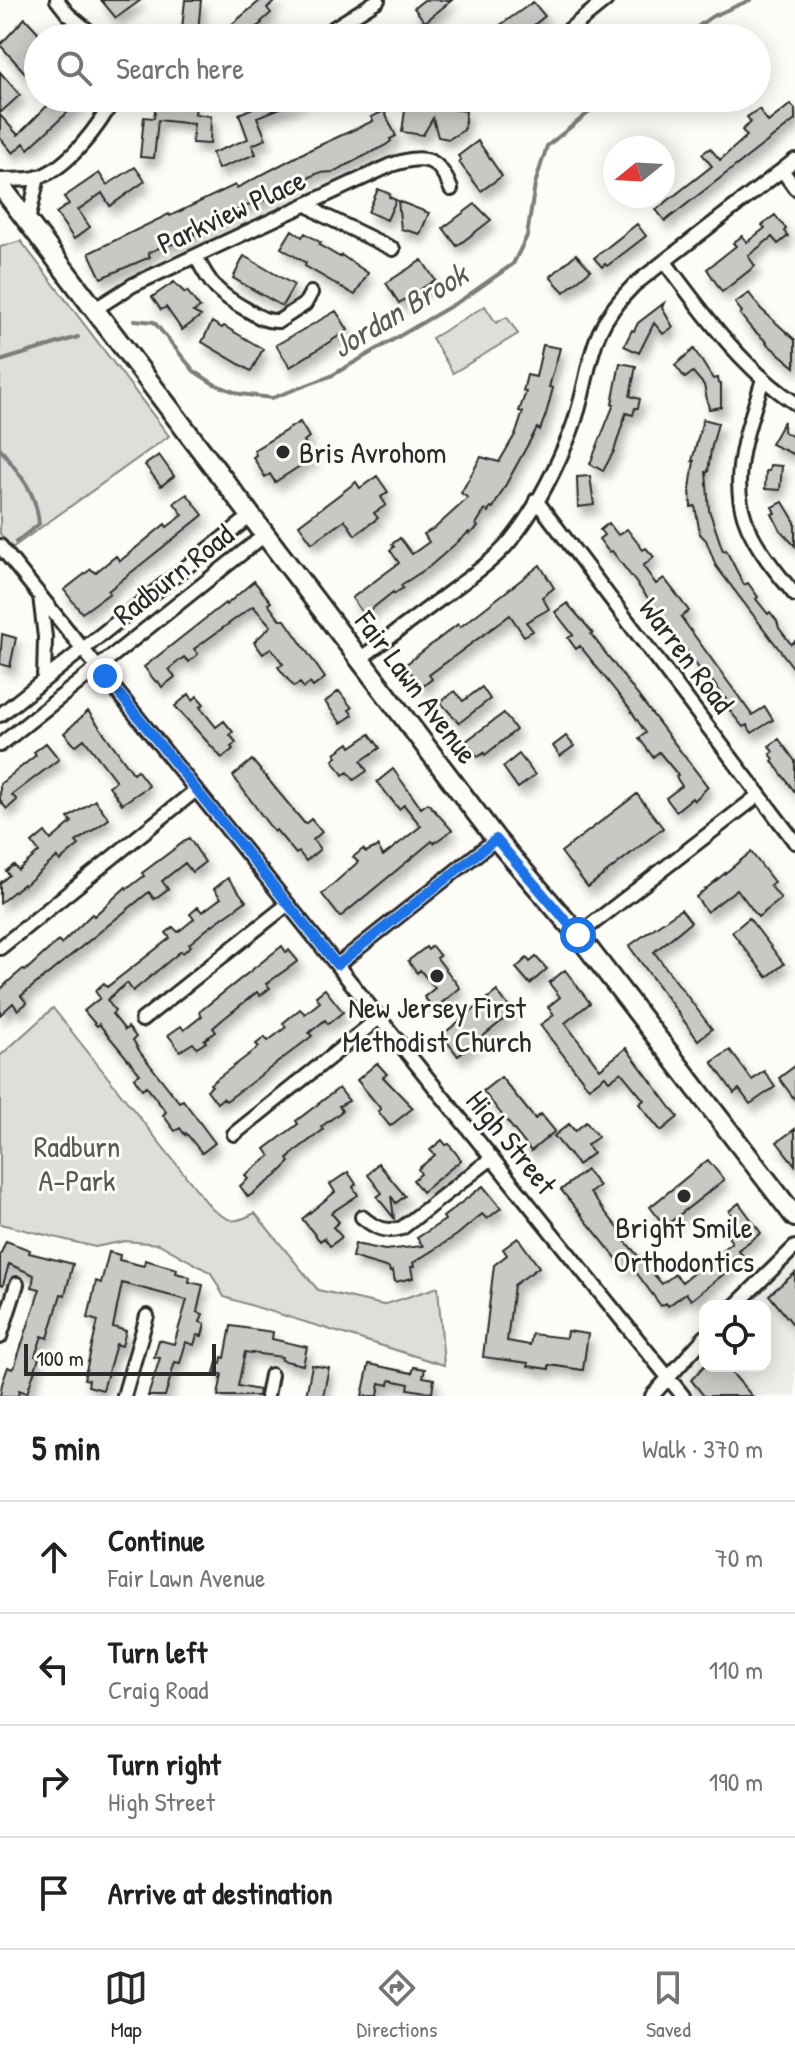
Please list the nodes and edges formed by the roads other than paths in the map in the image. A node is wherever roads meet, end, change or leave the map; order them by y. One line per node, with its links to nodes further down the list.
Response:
1 (57, 0): 4 (street)
2 (378, 0): 5 (street)
3 (606, 0): 6 (street)
4 (80, 24)
5 (340, 24)
6 (576, 24)
7 (105, 112): 10 (street)
8 (795, 160): 9 (street)
9 (782, 170): 11 (street); 18 (street)
10 (38, 177): 13 (street); 15 (street)
11 (795, 188)
12 (451, 189): 14 (street, Parkview Place)
13 (3, 193): 15 (main road, Fair Lawn Avenue)
14 (308, 205): 16 (street); 17 (street, Parkview Place)
15 (28, 221): 20 (main road, Fair Lawn Avenue)
16 (393, 249)
17 (196, 256): 19 (street); 20 (street, Parkview Place)
18 (665, 262): 21 (street); 23 (street)
19 (311, 293)
20 (95, 309): 24 (main road, Fair Lawn Avenue)
21 (763, 379): 22 (street); 27 (street)
22 (795, 403)
23 (536, 500): 30 (street); 36 (street, Warren Road)
24 (252, 515): 25 (main road, Fair Lawn Avenue); 29 (street, Radburn Road)
25 (266, 534): 30 (main road, Fair Lawn Avenue); 31 (street, Radburn Road)
26 (0, 546): 28 (street, High Street)
27 (795, 595)
28 (40, 596): 29 (street, High Street); 32 (street)
29 (83, 649): 31 (street, High Street); 32 (street, Radburn Road)
30 (361, 658): 37 (main road, Fair Lawn Avenue)
31 (97, 667): 34 (street, Radburn Road); 35 (street, High Street)
32 (44, 680): 33 (street, Radburn Road)
33 (0, 715)
34 (0, 745)
35 (196, 790): 39 (street, High Street); 41 (street)
36 (759, 795): 38 (street, Warren Road); 40 (street)
37 (496, 839): 40 (main road, Fair Lawn Avenue); 42 (street)
38 (795, 842)
39 (288, 904): 42 (street, High Street); 44 (street)
40 (578, 935): 48 (main road, Fair Lawn Avenue)
41 (0, 948)
42 (337, 965): 43 (street, High Street)
43 (379, 1018): 45 (street); 46 (street, High Street)
44 (142, 1020)
45 (234, 1134)
46 (492, 1158): 47 (street); 56 (street, High Street)
47 (362, 1217)
48 (795, 1217)
49 (795, 1247): 51 (street)
50 (17, 1284): 53 (street)
51 (741, 1300)
52 (147, 1316): 57 (street)
53 (0, 1337)
54 (699, 1343): 56 (street)
55 (271, 1375): 58 (street)
56 (668, 1377): 59 (street); 60 (street, High Street)
57 (124, 1396)
58 (267, 1396)
59 (652, 1396)
60 (683, 1396)

